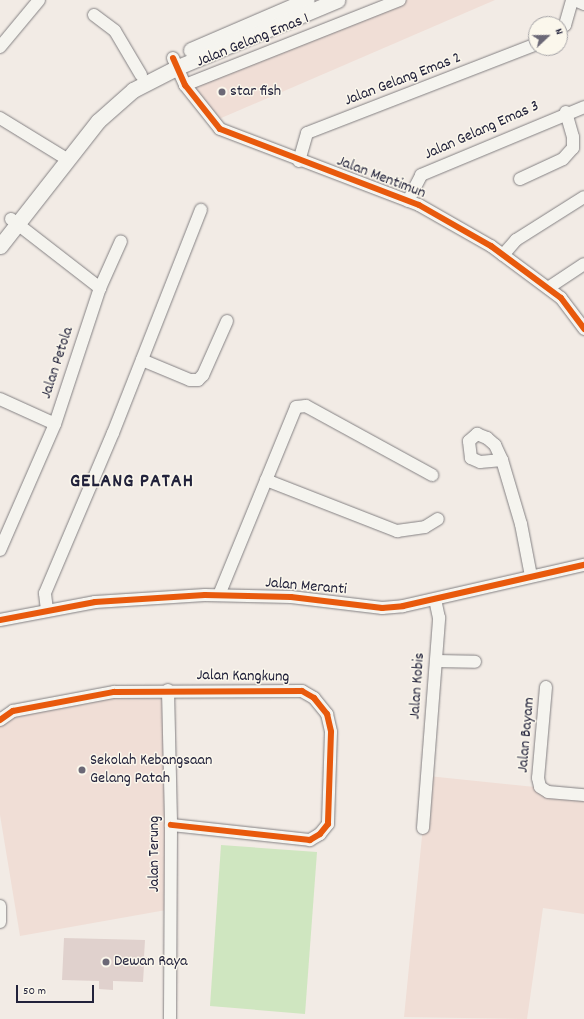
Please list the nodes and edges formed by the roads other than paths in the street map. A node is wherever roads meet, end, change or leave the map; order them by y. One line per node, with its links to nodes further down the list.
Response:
1 (307, 0): 12 (main road)
2 (337, 0): 12 (main road)
3 (400, 0): 14 (street, Jalan Gelang Emas 1)
4 (572, 0): 9 (street)
5 (575, 0): 7 (street)
6 (34, 2): 10 (street)
7 (584, 4)
8 (94, 15): 13 (street)
9 (568, 16)
10 (0, 47)
11 (528, 47): 19 (street, Jalan Gelang Emas 2)
12 (175, 62): 13 (main road); 14 (street, Jalan Mentimun); 18 (main road)
13 (141, 75): 18 (main road)
14 (185, 85): 19 (street, Jalan Mentimun)
15 (584, 107): 16 (street, Jalan Gelang Emas 3)
16 (566, 112): 20 (street); 22 (street, Jalan Gelang Emas 3)
17 (0, 118): 18 (street)
18 (64, 156): 24 (main road)
19 (299, 161): 22 (street, Jalan Mentimun)
20 (520, 179)
21 (584, 197): 28 (street)
22 (408, 201): 28 (street, Jalan Mentimun)
23 (201, 210): 35 (street)
24 (14, 221): 25 (main road); 27 (main road); 30 (street)
25 (0, 232)
26 (121, 241): 30 (street, Jalan Petola)
27 (0, 246)
28 (503, 256): 31 (street, Jalan Mentimun)
29 (584, 264): 31 (street)
30 (100, 288): 37 (street, Jalan Petola)
31 (548, 288): 32 (street, Jalan Mentimun)
32 (580, 316): 34 (street, Jalan Mentimun)
33 (227, 321): 35 (street)
34 (584, 329)
35 (142, 360): 47 (street)
36 (0, 398): 37 (street)
37 (55, 424): 42 (street, Jalan Petola)
38 (502, 460): 44 (street)
39 (432, 475): 40 (street)
40 (266, 480): 41 (street); 45 (street)
41 (438, 519)
42 (0, 550)
43 (584, 565): 44 (street, Jalan Meranti)
44 (531, 576): 46 (street, Jalan Meranti)
45 (219, 595): 46 (street, Jalan Meranti); 47 (street, Jalan Meranti)
46 (435, 599): 49 (street, Jalan Kobis)
47 (47, 610): 48 (street, Jalan Meranti)
48 (0, 620)
49 (436, 661): 50 (street); 56 (street, Jalan Kobis)
50 (475, 662)
51 (546, 687): 54 (street, Jalan Bayam)
52 (168, 690): 53 (street, Jalan Kangkung); 55 (street, Jalan Terung); 55 (street, Jalan Kangkung)
53 (0, 720)
54 (584, 795)
55 (171, 825): 59 (street, Jalan Terung)
56 (423, 828)
57 (0, 906): 58 (street)
58 (0, 922)
59 (170, 1019)

